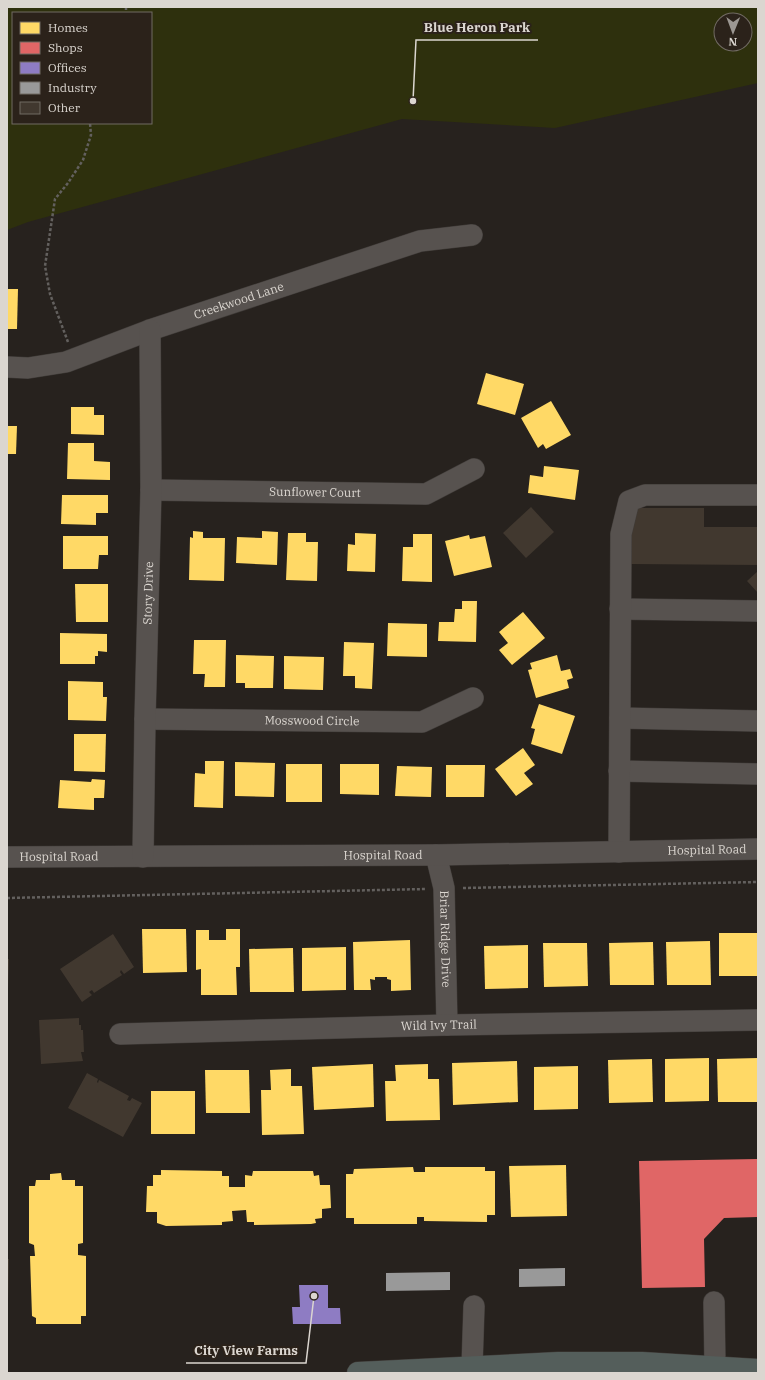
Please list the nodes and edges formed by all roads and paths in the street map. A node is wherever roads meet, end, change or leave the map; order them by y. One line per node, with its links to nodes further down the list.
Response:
1 (90, 124): 4 (path)
2 (472, 235): 3 (street, Creekwood Lane)
3 (150, 330): 4 (street, Creekwood Lane); 7 (street, Story Drive)
4 (74, 359): 5 (street, Creekwood Lane)
5 (7, 367)
6 (474, 469): 7 (street, Sunflower Court)
7 (151, 490): 13 (street, Story Drive)
8 (758, 496): 9 (street)
9 (620, 609): 10 (street); 12 (street)
10 (758, 611)
11 (472, 698): 13 (street, Mosswood Circle)
12 (620, 718): 14 (street); 15 (street)
13 (145, 719): 21 (street, Story Drive)
14 (758, 721)
15 (619, 771): 16 (street); 18 (street)
16 (758, 774)
17 (758, 849): 18 (street, Hospital Road)
18 (619, 852): 19 (street, Hospital Road)
19 (436, 855): 21 (street, Hospital Road); 23 (street, Briar Ridge Drive)
20 (7, 857): 21 (street, Hospital Road)
21 (143, 857)
22 (758, 882): 23 (path)
23 (444, 888): 24 (path); 26 (street, Briar Ridge Drive)
24 (7, 898)
25 (758, 1020): 26 (street, Wild Ivy Trail)
26 (447, 1025): 27 (street, Wild Ivy Trail)
27 (120, 1034)
28 (714, 1302): 30 (street)
29 (474, 1306): 31 (street)
30 (715, 1367): 32 (main road); 33 (main road)
31 (482, 1369): 32 (main road); 34 (main road)
32 (516, 1369)
33 (758, 1370)
34 (358, 1373)

